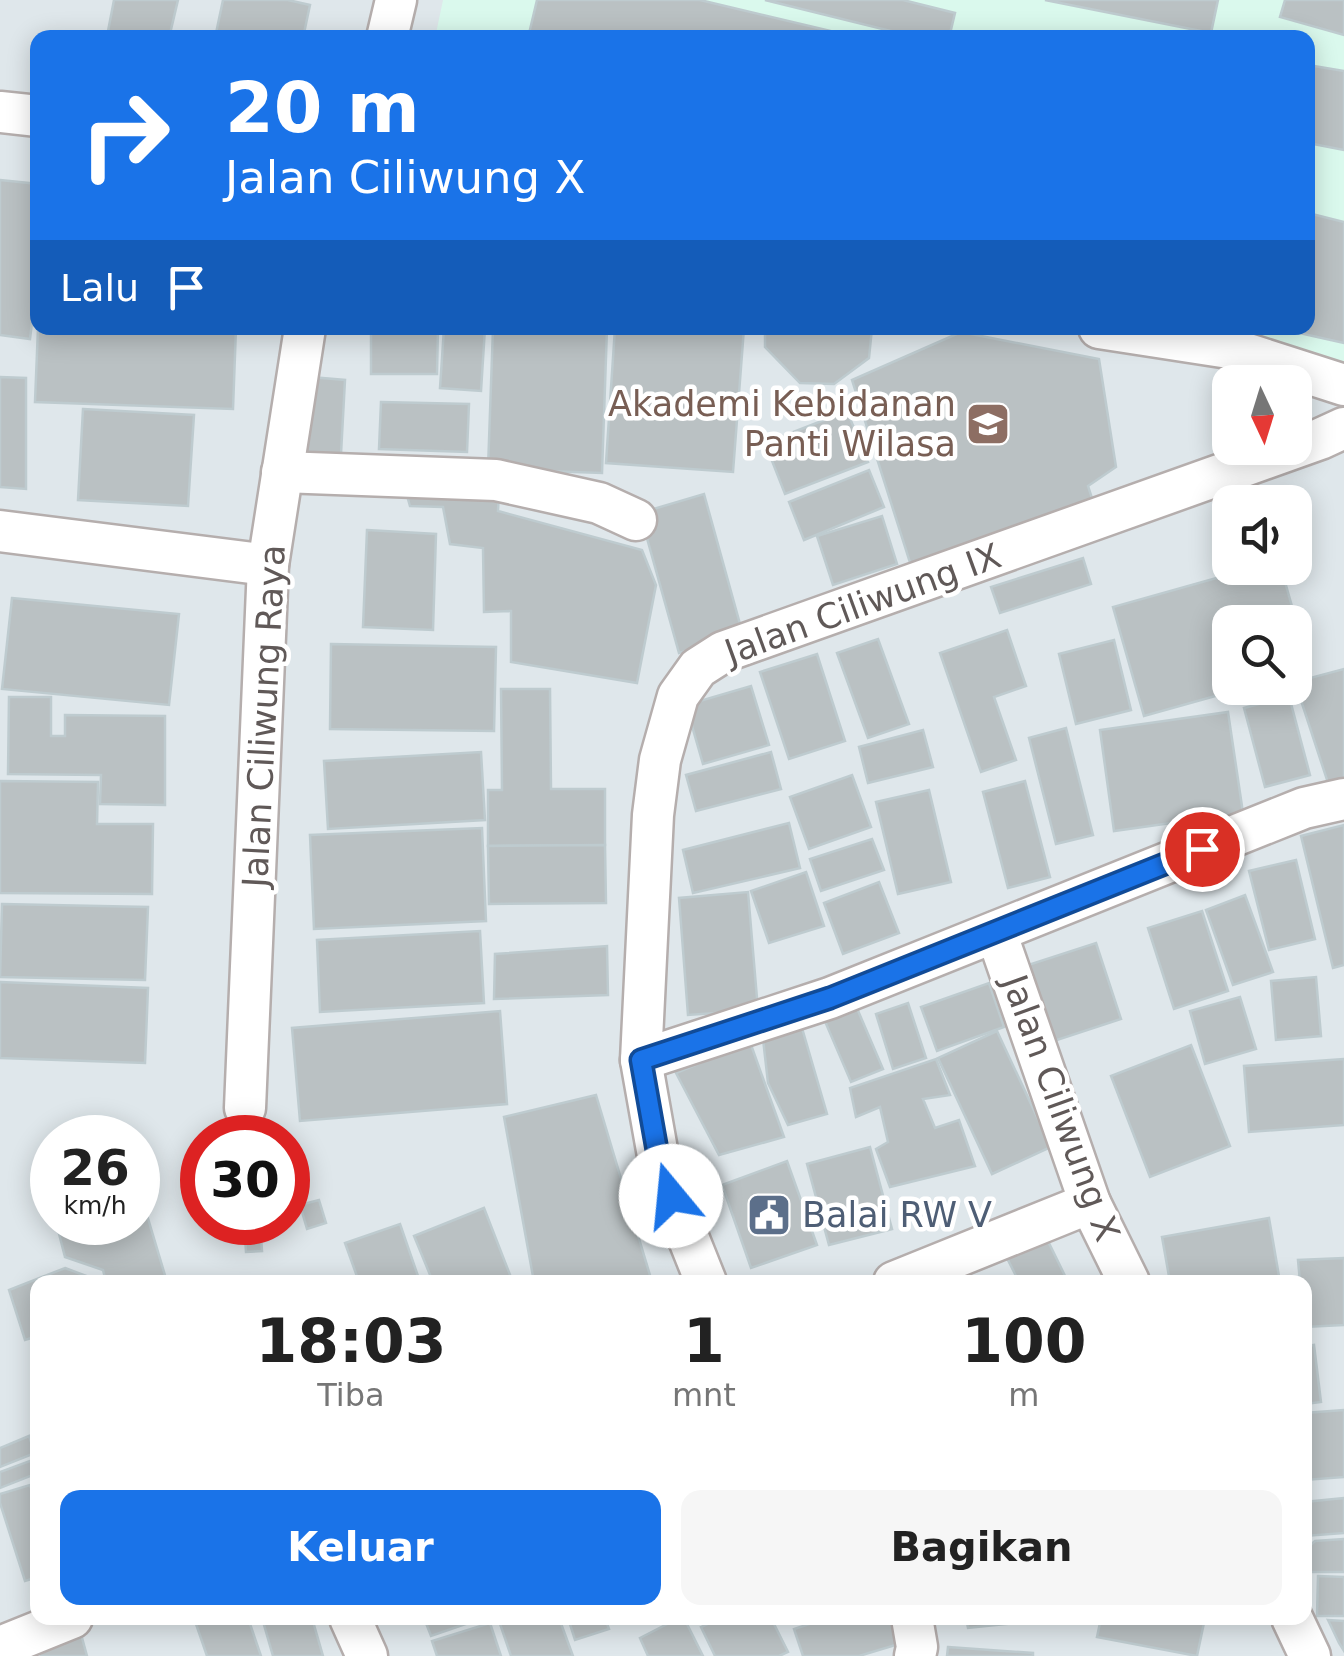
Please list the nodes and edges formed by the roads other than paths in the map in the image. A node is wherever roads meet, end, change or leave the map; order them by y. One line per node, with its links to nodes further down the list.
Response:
1 (396, 0): 2 (street)
2 (388, 30)
3 (0, 112): 4 (street)
4 (30, 115)
5 (304, 335): 9 (street, Jalan Ciliwung Raya)
6 (1144, 335): 7 (street)
7 (1344, 385)
8 (1344, 428): 15 (street, Jalan Ciliwung IX)
9 (282, 472): 10 (street); 12 (street, Jalan Ciliwung Raya)
10 (636, 520)
11 (0, 531): 12 (street)
12 (268, 565): 16 (street, Jalan Ciliwung Raya)
13 (1344, 799): 14 (street, Jalan Ciliwung X)
14 (996, 932): 15 (street, Jalan Ciliwung X); 17 (street, Jalan Ciliwung X)
15 (641, 1060): 18 (street, Jalan Ciliwung IX)
16 (245, 1108)
17 (1090, 1203): 19 (street); 20 (street, Jalan Ciliwung X)
18 (703, 1275)
19 (911, 1275)
20 (1125, 1275)
21 (55, 1625): 25 (street)
22 (353, 1625): 26 (street)
23 (913, 1625): 27 (street)
24 (1295, 1625): 28 (street)
25 (0, 1647)
26 (368, 1656)
27 (915, 1656)
28 (1310, 1656)

